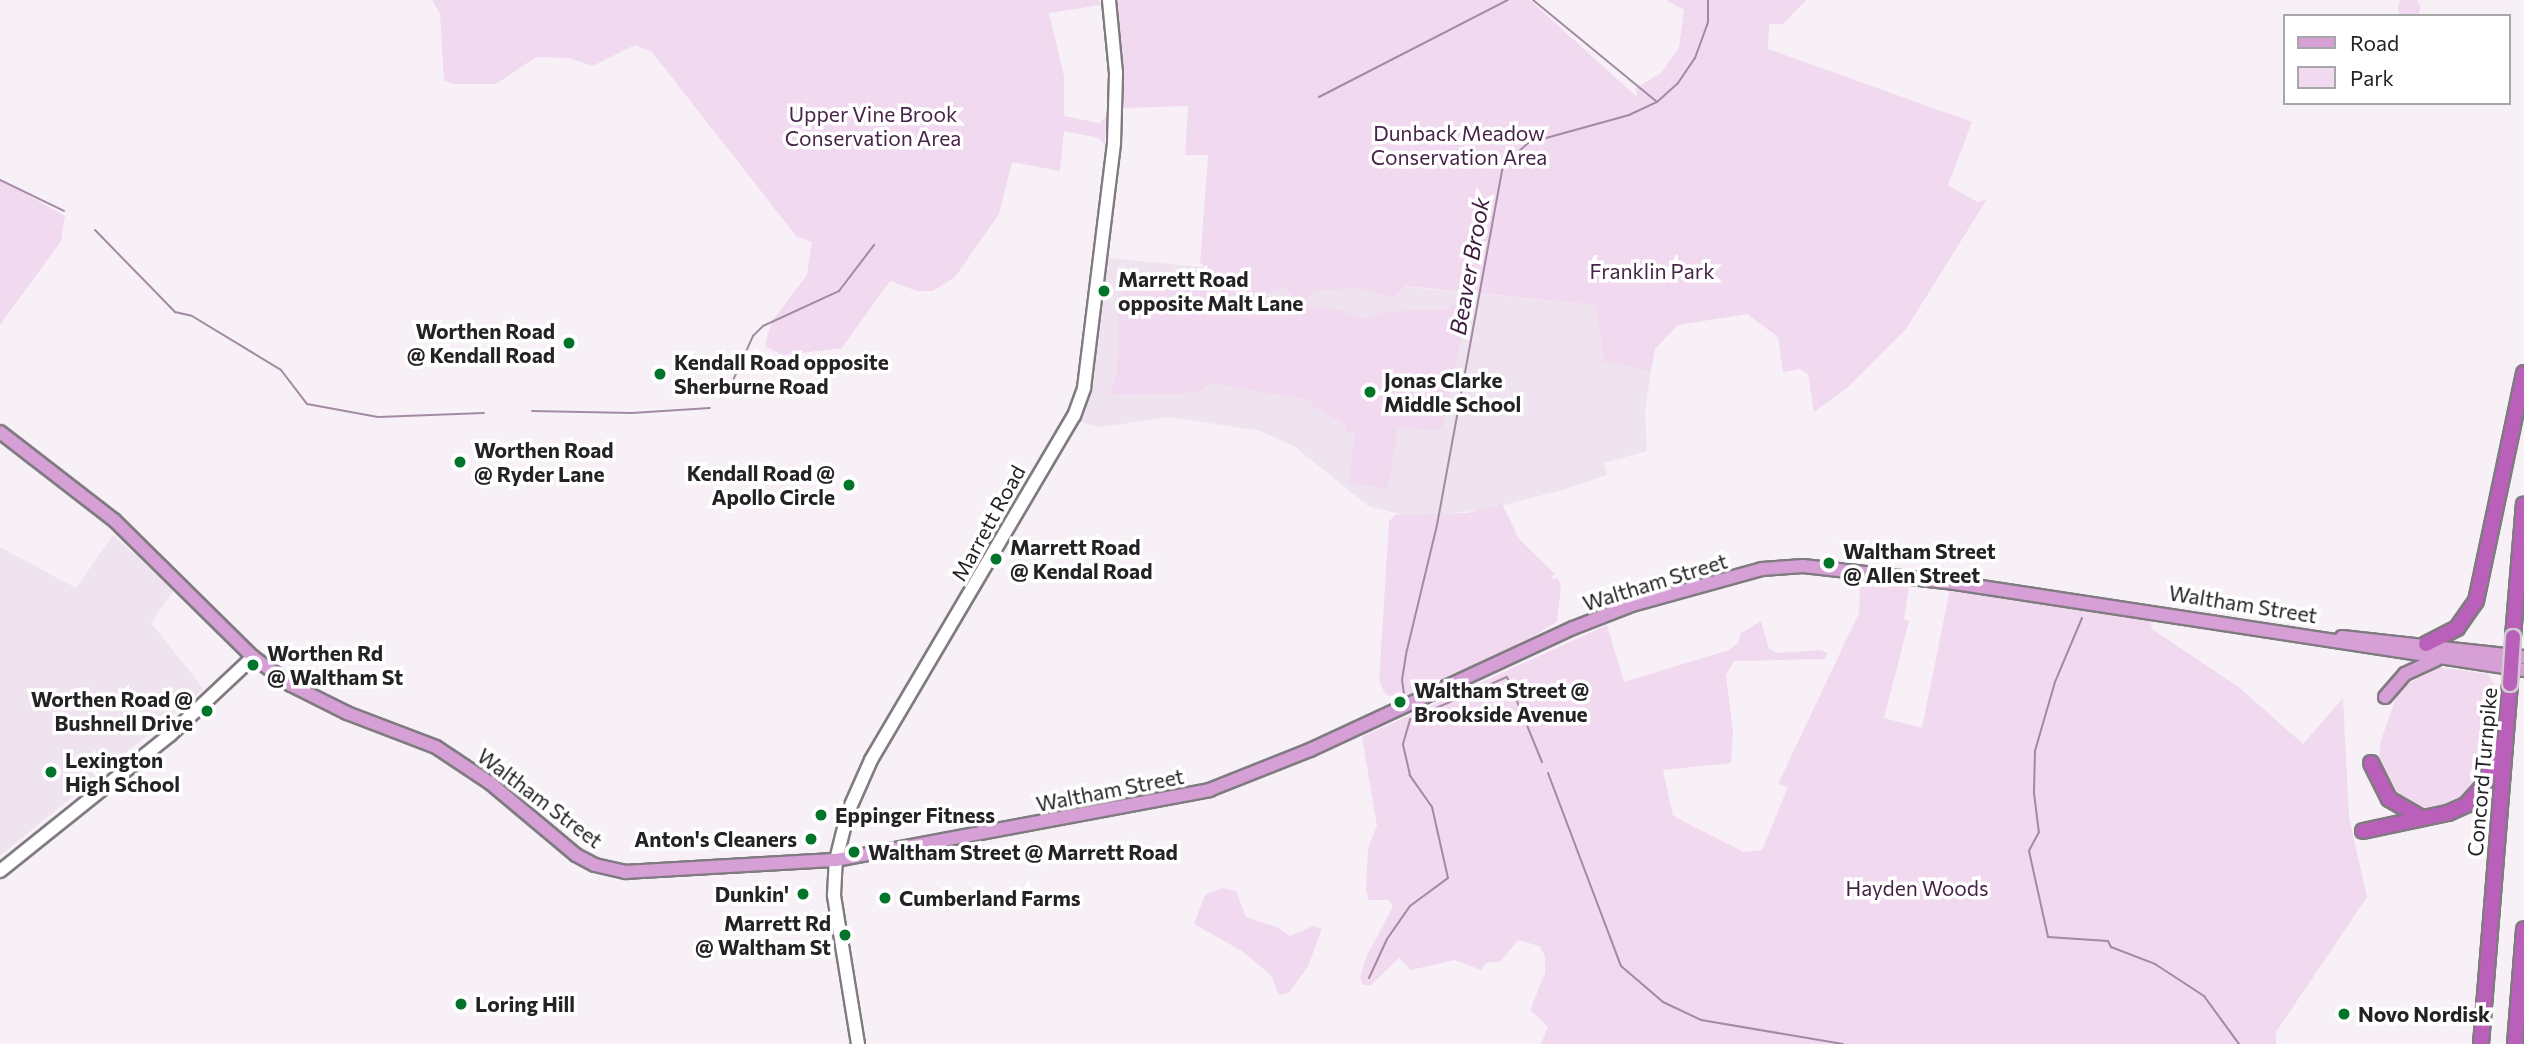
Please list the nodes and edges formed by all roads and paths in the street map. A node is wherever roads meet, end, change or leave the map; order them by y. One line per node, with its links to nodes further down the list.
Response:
1 (1109, 0): 16 (main road, Marrett Road)
2 (2524, 373): 6 (highway)
3 (0, 432): 7 (main road, Waltham Street)
4 (2524, 504): 12 (highway, Concord Turnpike, bridge)
5 (2331, 638): 6 (main road, Waltham Street); 9 (main road, Waltham Street); 16 (main road, Waltham Street)
6 (2426, 644): 8 (main road, Waltham Street)
7 (253, 657): 16 (main road, Waltham Street); 17 (main road)
8 (2524, 657)
9 (2439, 658): 10 (main road, Waltham Street); 11 (main road)
10 (2524, 670)
11 (2385, 697)
12 (2507, 717): 14 (highway); 20 (highway, Concord Turnpike)
13 (2371, 763): 14 (highway)
14 (2422, 818): 15 (highway)
15 (2363, 831)
16 (836, 860): 19 (main road, Marrett Road)
17 (0, 871)
18 (2524, 929): 21 (highway)
19 (858, 1044)
20 (2481, 1044)
21 (2515, 1044)

